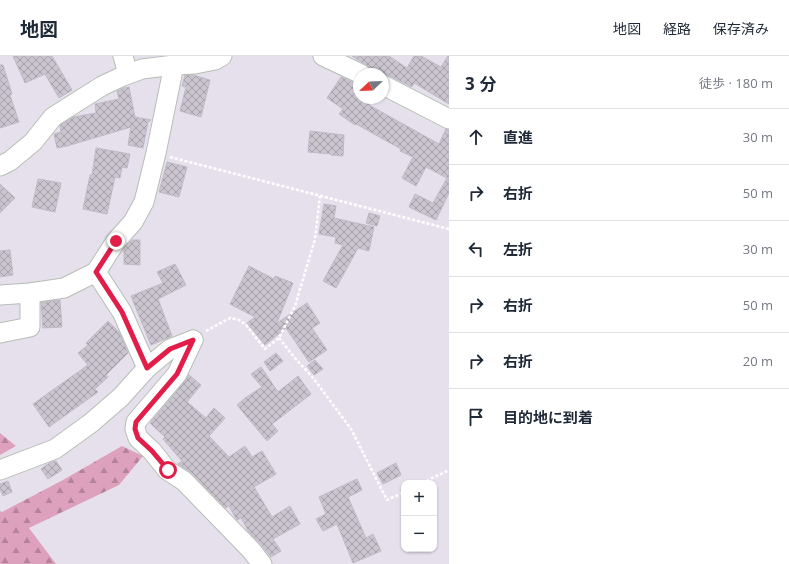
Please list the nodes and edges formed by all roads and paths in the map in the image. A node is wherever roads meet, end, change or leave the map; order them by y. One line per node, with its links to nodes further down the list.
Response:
1 (123, 56): 7 (street)
2 (222, 56): 5 (street)
3 (323, 56): 4 (street)
4 (347, 60): 6 (street)
5 (174, 65): 7 (street); 10 (street)
6 (355, 68)
7 (128, 74): 11 (street)
8 (389, 88): 9 (street)
9 (449, 119)
10 (156, 153): 12 (path); 14 (street)
11 (0, 166)
12 (320, 196): 13 (path); 18 (path)
13 (449, 229)
14 (96, 272): 15 (street); 20 (street)
15 (30, 293): 16 (street); 17 (street)
16 (0, 295)
17 (0, 333)
18 (279, 338): 19 (path); 24 (path)
19 (193, 340): 20 (street); 25 (street)
20 (147, 368): 21 (street)
21 (0, 470)
22 (449, 470): 23 (path)
23 (428, 480)
24 (401, 493)
25 (262, 564)

